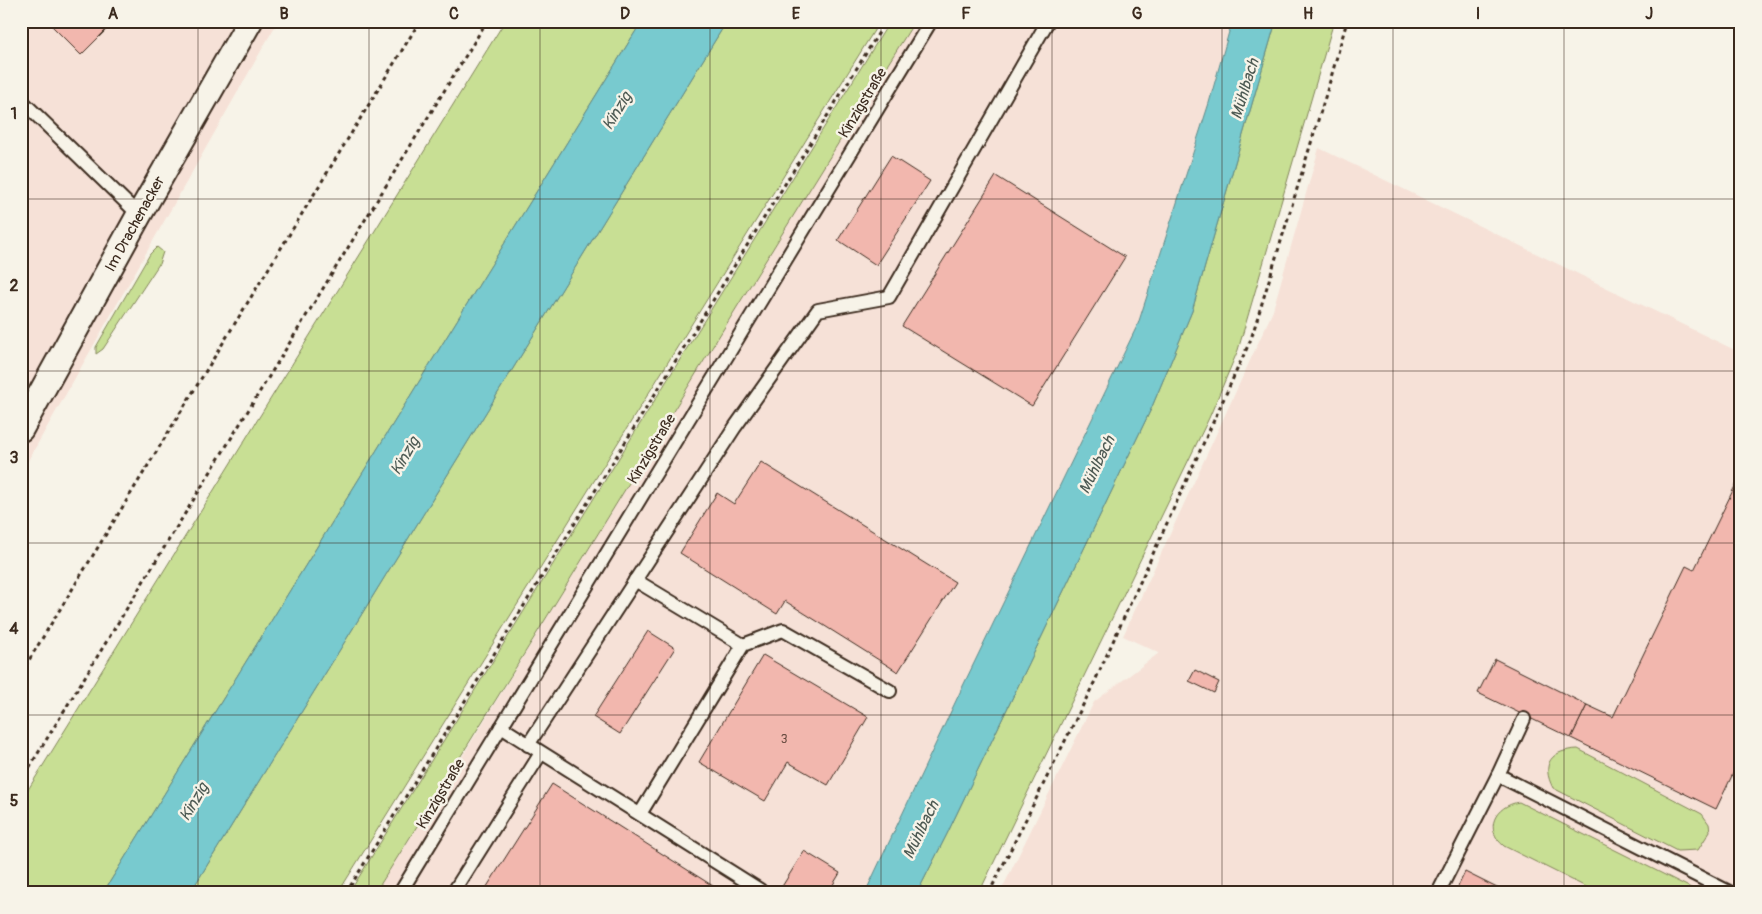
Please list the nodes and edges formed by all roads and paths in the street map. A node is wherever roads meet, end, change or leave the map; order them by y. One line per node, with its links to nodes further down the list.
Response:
1 (250, 21): 9 (street, Im Drachenacker)
2 (420, 21): 13 (path)
3 (487, 21): 20 (path)
4 (886, 21): 23 (path)
5 (931, 21): 16 (lane, Kinzigstraße)
6 (1048, 21): 11 (lane)
7 (1347, 21): 26 (path)
8 (21, 100): 9 (lane)
9 (139, 215): 10 (street, Im Drachenacker)
10 (21, 429)
11 (635, 580): 12 (lane); 17 (lane)
12 (743, 645): 14 (lane); 21 (lane)
13 (21, 673)
14 (890, 691)
15 (1524, 718): 19 (lane)
16 (501, 727): 17 (lane); 24 (lane, Kinzigstraße)
17 (528, 745): 18 (lane)
18 (541, 753): 21 (lane); 25 (lane)
19 (1498, 775): 27 (lane); 28 (lane)
20 (21, 781)
21 (640, 814): 22 (lane)
22 (760, 890)
23 (346, 893)
24 (400, 893)
25 (454, 893)
26 (989, 893)
27 (1438, 893)
28 (1731, 893)

